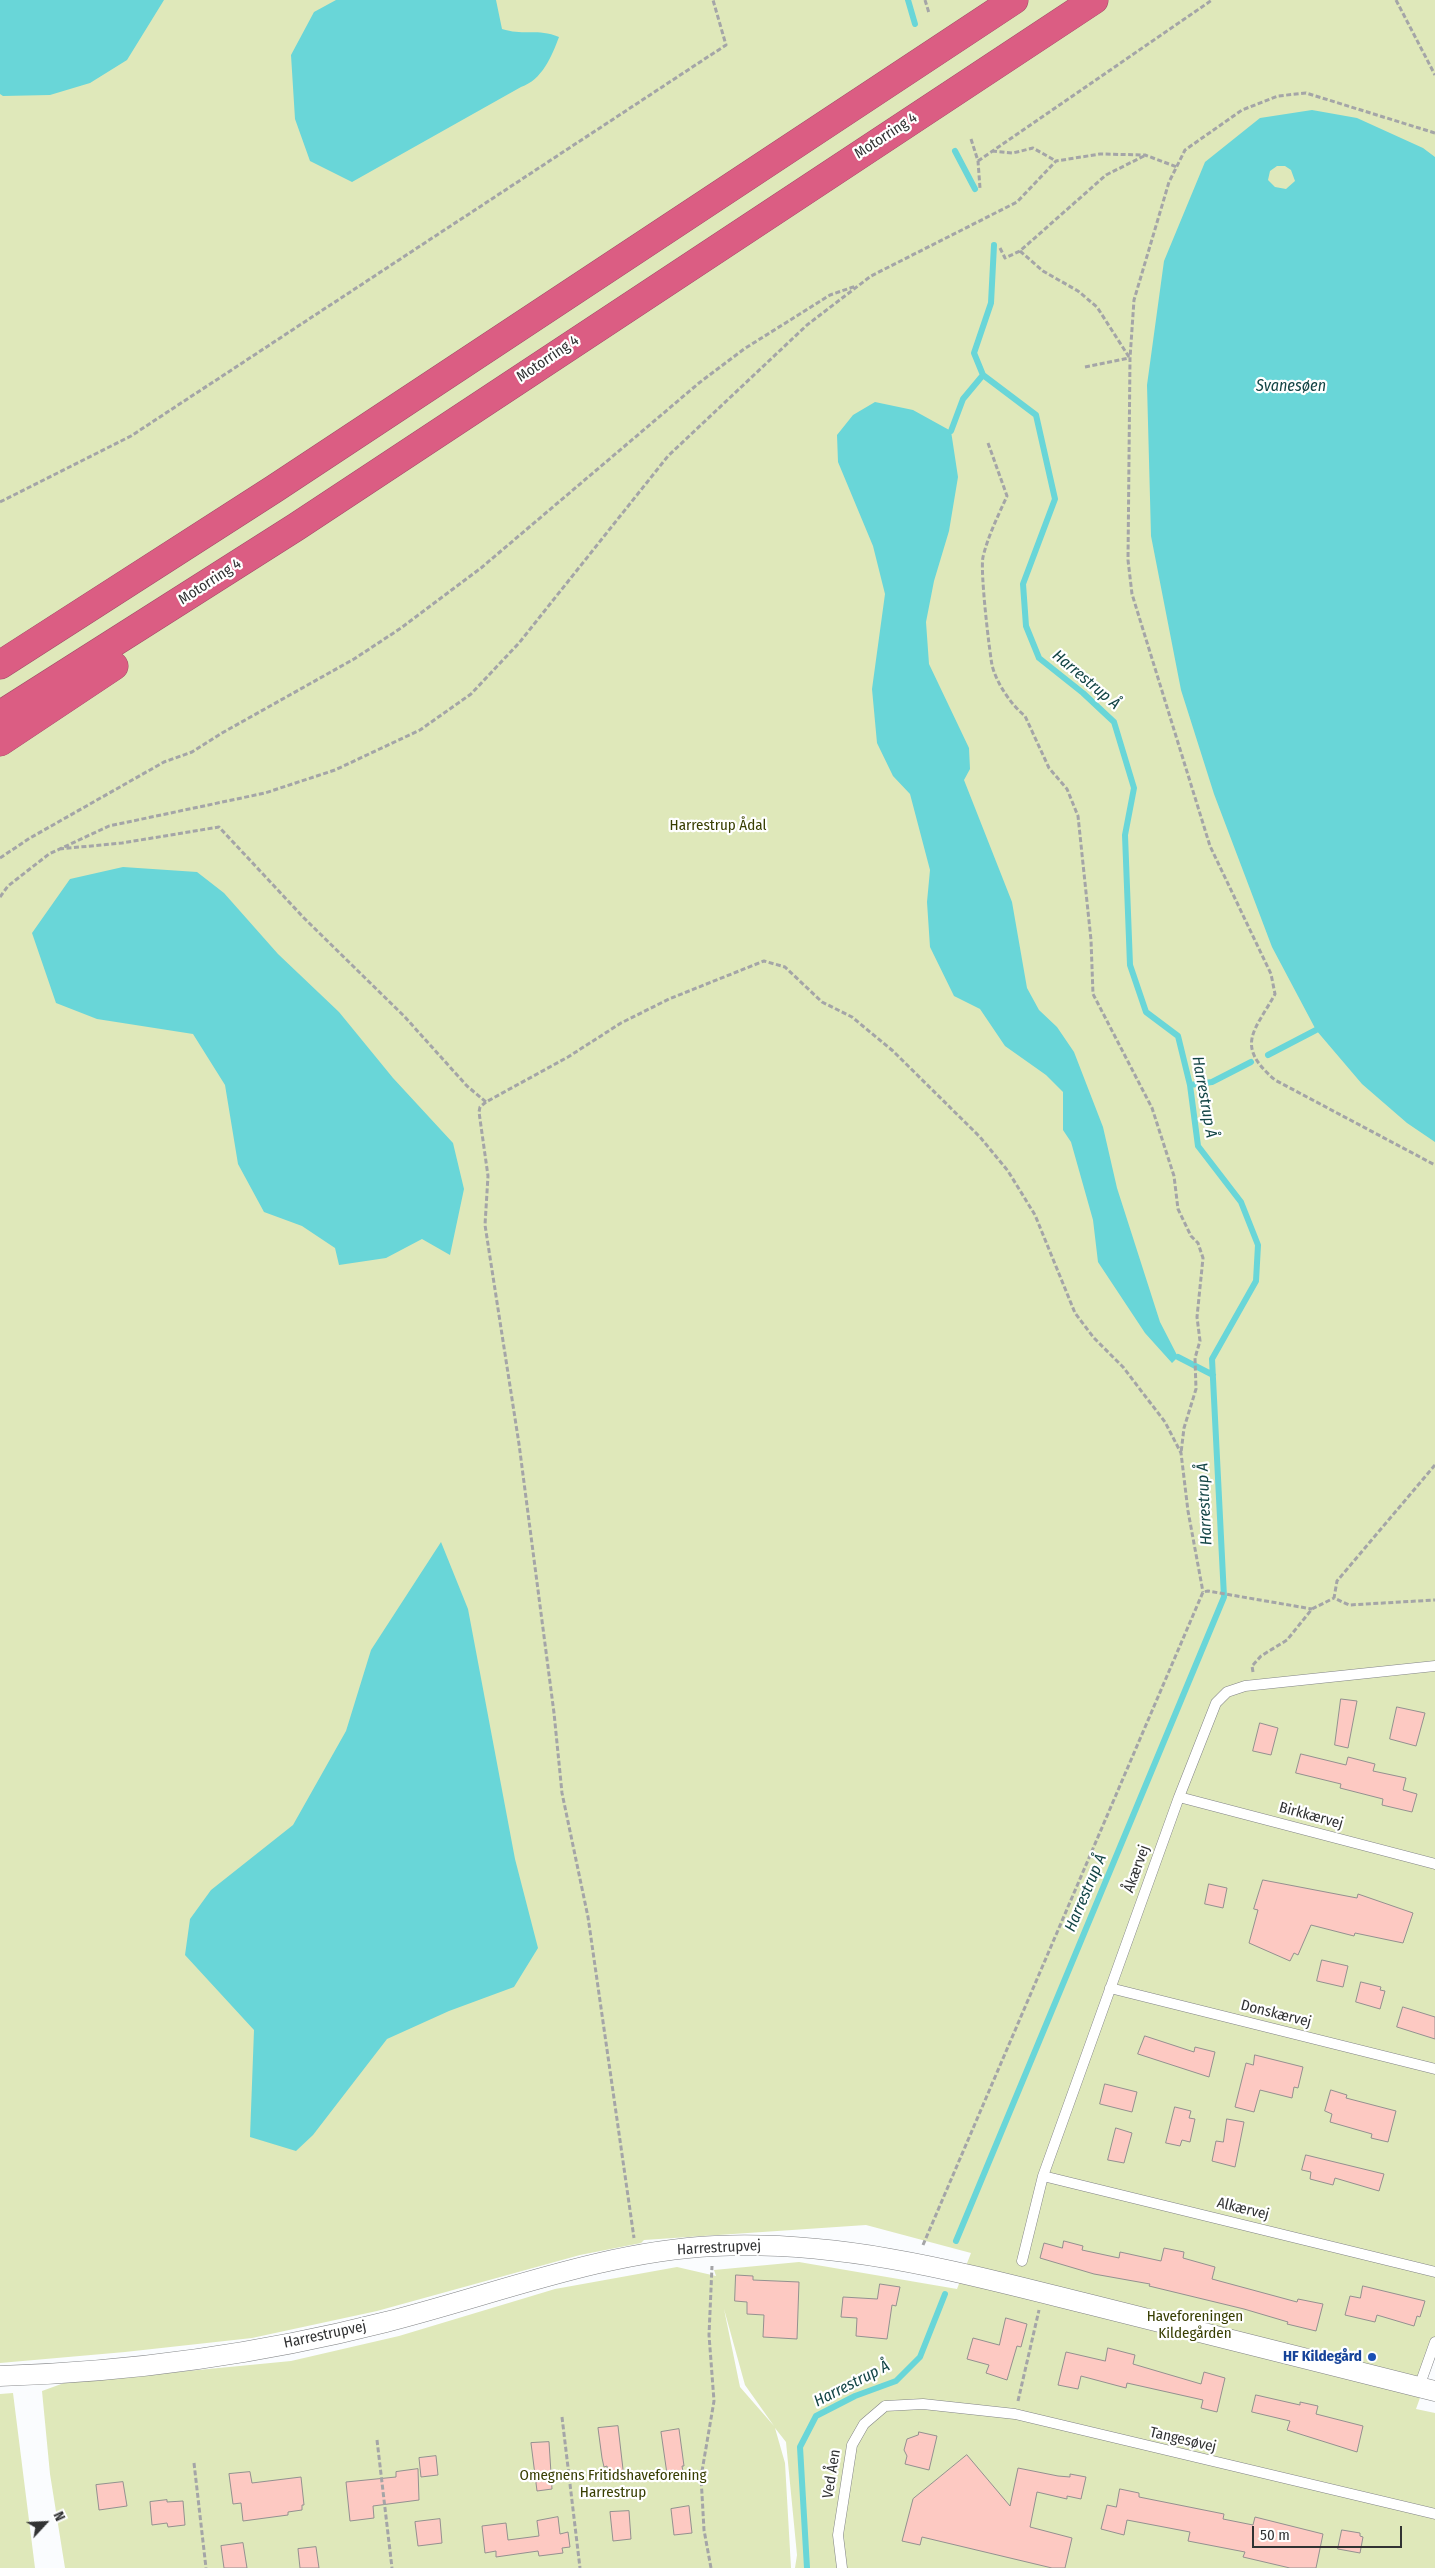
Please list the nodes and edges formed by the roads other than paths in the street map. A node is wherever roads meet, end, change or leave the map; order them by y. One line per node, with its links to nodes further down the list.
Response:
1 (997, 0): 4 (highway)
2 (1014, 0): 4 (highway)
3 (1094, 0): 5 (highway, Motorring 4)
4 (957, 38): 6 (highway)
5 (296, 527): 7 (highway, Motorring 4); 8 (highway)
6 (0, 664)
7 (0, 715)
8 (0, 742)
9 (1435, 1666): 10 (lane, Åkærvej)
10 (1179, 1797): 11 (lane, Birkkærvej); 12 (lane, Åkærvej)
11 (1435, 1864)
12 (1110, 1988): 13 (lane, Donskærvej); 14 (lane, Åkærvej)
13 (1435, 2069)
14 (1044, 2176): 15 (lane, Åkærvej); 16 (lane, Alkærvej)
15 (1022, 2261)
16 (1435, 2272)
17 (1435, 2342): 19 (lane)
18 (0, 2376): 19 (street, Harrestrupvej)
19 (1427, 2389)
20 (923, 2404): 21 (lane, Tangesøvej); 22 (lane, Ved Åen)
21 (1435, 2514)
22 (842, 2568)

